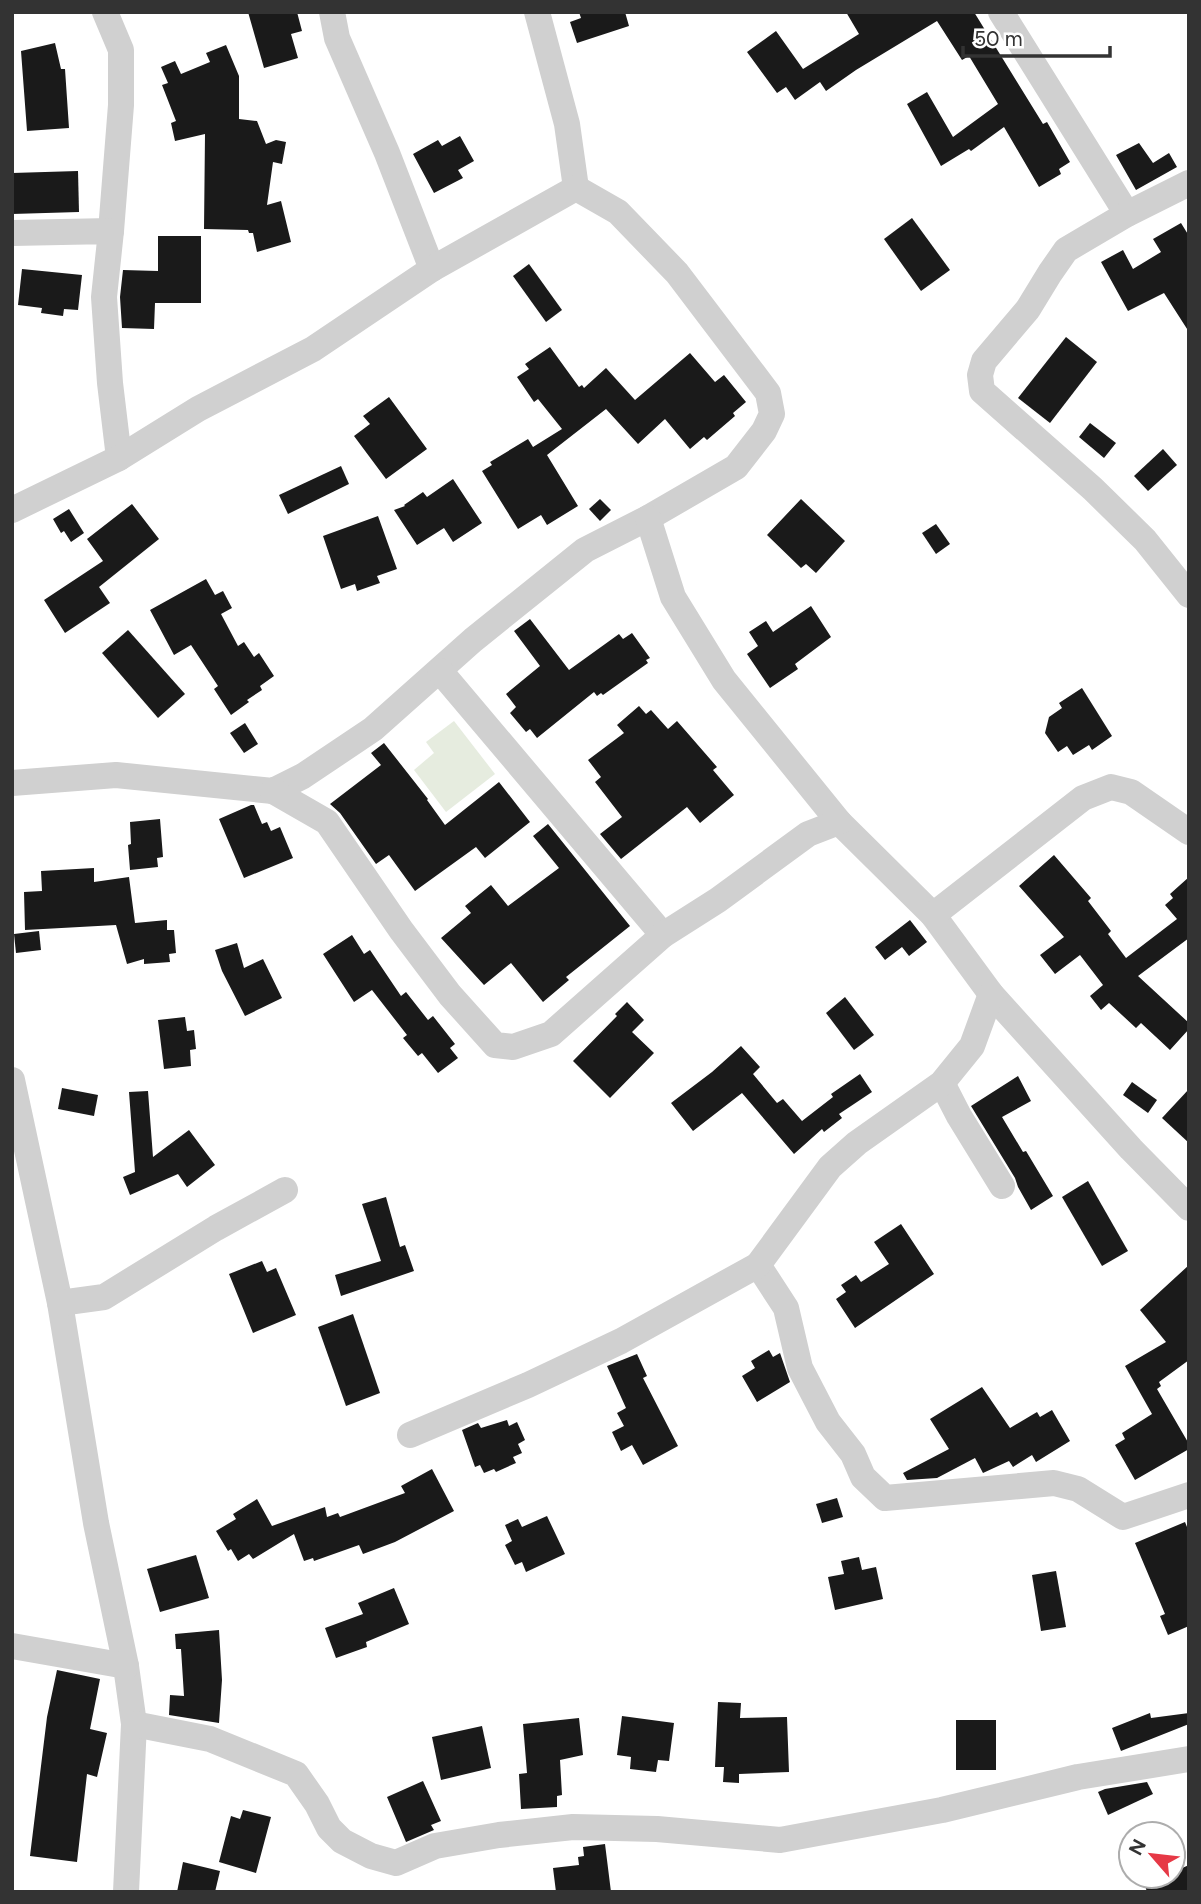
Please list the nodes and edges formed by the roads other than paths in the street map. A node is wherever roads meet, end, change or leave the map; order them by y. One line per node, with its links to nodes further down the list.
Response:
1 (105, 12): 8 (street)
2 (332, 12): 10 (street)
3 (537, 12): 6 (street)
4 (1001, 12): 7 (street)
5 (1189, 183): 7 (street)
6 (576, 188): 10 (street); 13 (street)
7 (1127, 215): 14 (street)
8 (111, 231): 9 (street); 11 (street)
9 (12, 233)
10 (432, 269): 11 (street)
11 (119, 458): 12 (street)
12 (12, 510)
13 (649, 518): 15 (street); 18 (street)
14 (1189, 595)
15 (440, 671): 17 (street); 21 (street)
16 (12, 783): 17 (street)
17 (273, 791): 21 (street)
18 (839, 822): 20 (street); 21 (street)
19 (1189, 832): 20 (street)
20 (933, 915): 22 (street)
21 (663, 935)
22 (991, 994): 23 (street); 27 (street)
23 (942, 1083): 25 (street); 28 (street)
24 (14, 1096): 29 (street)
25 (1002, 1186)
26 (285, 1190): 29 (street)
27 (1189, 1208)
28 (758, 1265): 30 (street); 31 (street)
29 (60, 1303): 33 (street)
30 (411, 1435)
31 (1189, 1495)
32 (12, 1646): 33 (street)
33 (126, 1666): 34 (street)
34 (134, 1724): 35 (street); 36 (street)
35 (1189, 1759)
36 (126, 1892)

